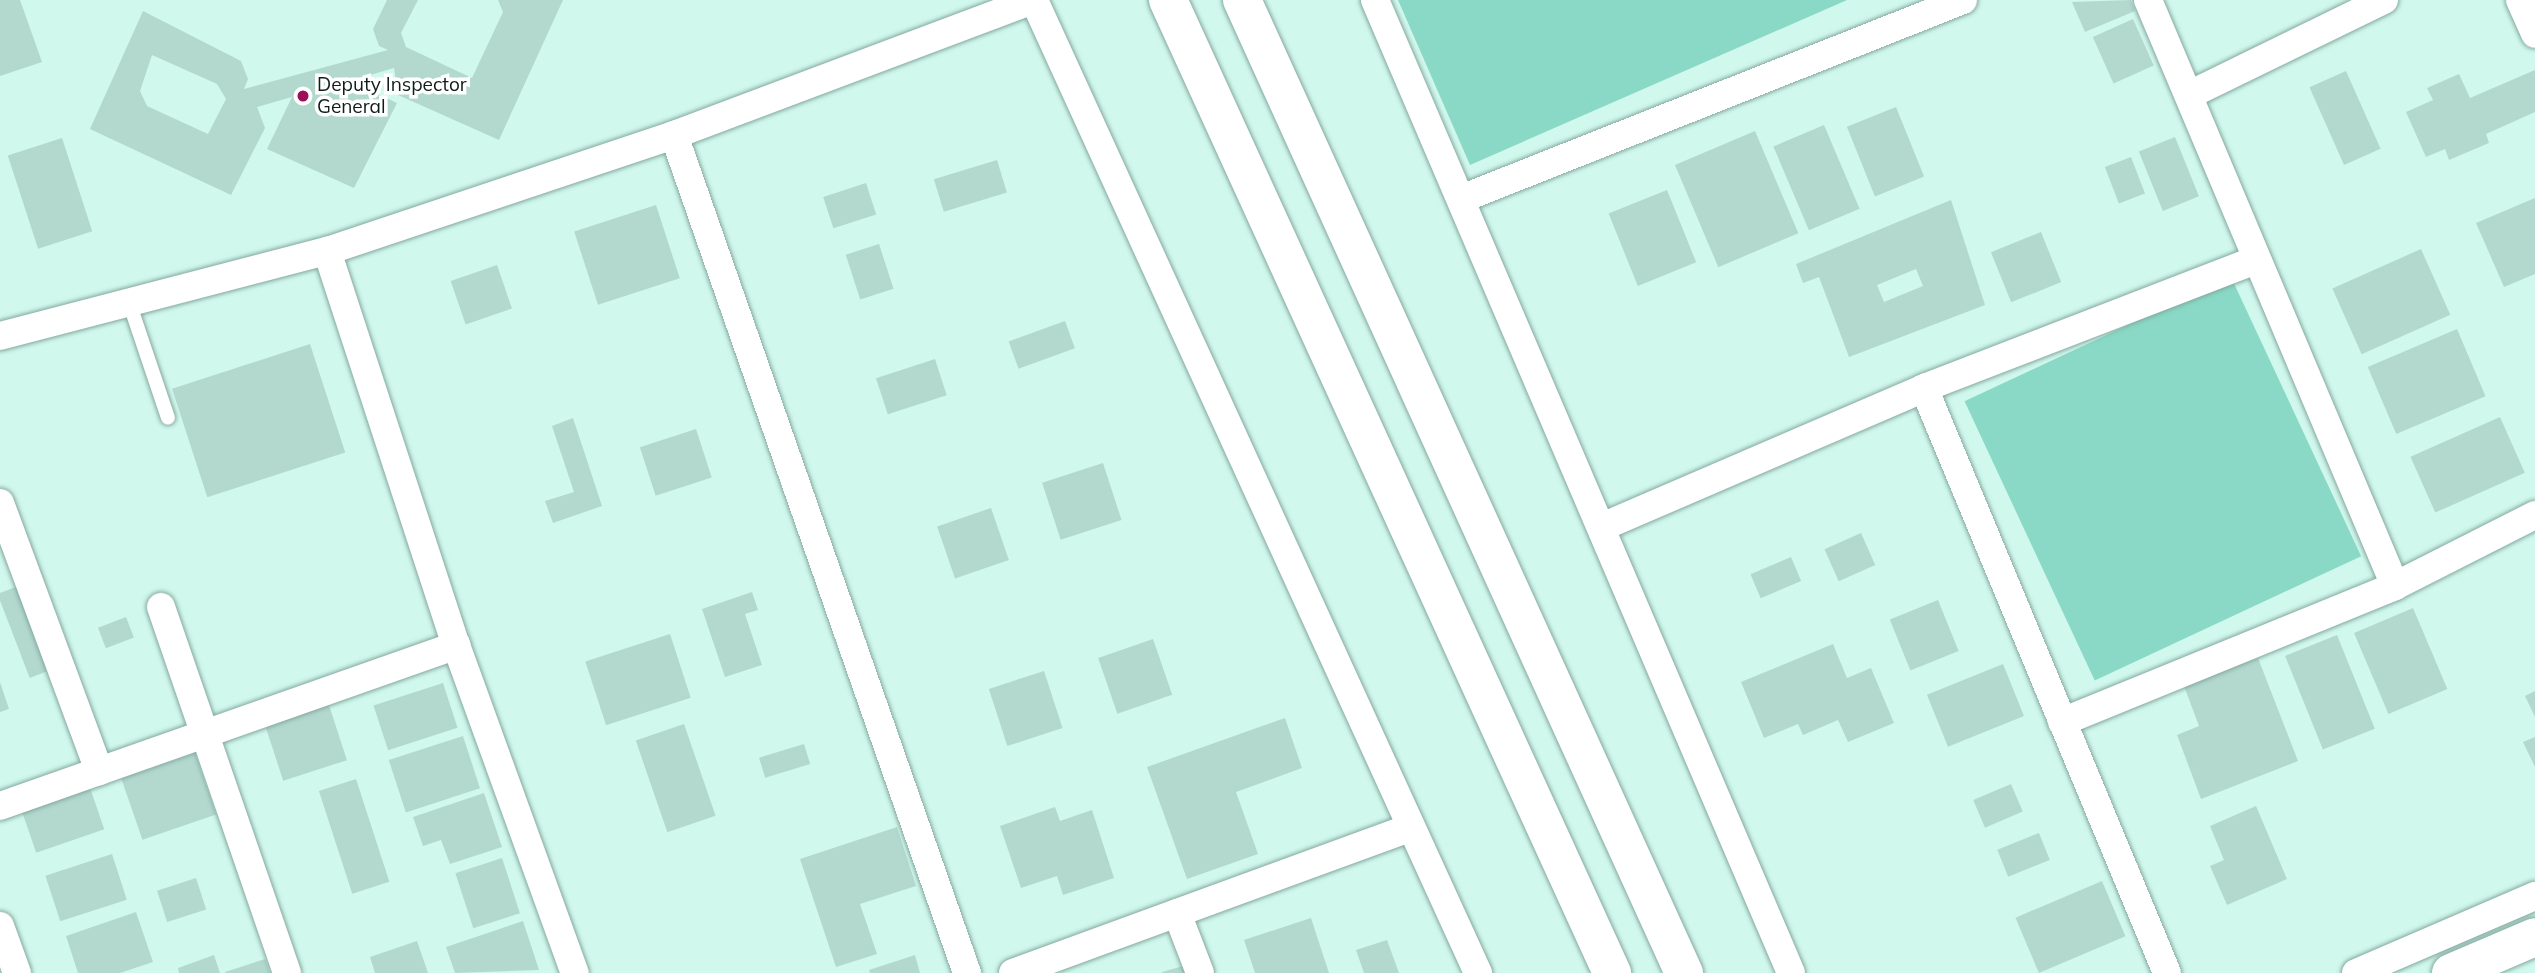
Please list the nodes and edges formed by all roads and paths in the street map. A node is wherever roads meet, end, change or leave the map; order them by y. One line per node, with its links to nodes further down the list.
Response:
1 (1034, 0): 11 (street); 30 (street)
2 (1168, 0): 42 (main road)
3 (1242, 0): 43 (main road)
4 (1375, 0): 12 (street)
5 (1963, 0): 12 (street)
6 (2148, 0): 10 (street)
7 (2384, 0): 10 (street)
8 (2520, 0): 9 (street)
9 (2535, 34)
10 (2189, 95): 14 (street)
11 (674, 135): 13 (street); 38 (street)
12 (1461, 198): 21 (street)
13 (327, 251): 15 (street); 25 (street)
14 (2253, 261): 17 (street); 23 (street)
15 (129, 303): 16 (street); 18 (lane)
16 (0, 336)
17 (1924, 388): 21 (street); 26 (street)
18 (168, 418)
19 (0, 503): 22 (street)
20 (2535, 514): 23 (street)
21 (1604, 526): 44 (street)
22 (6, 537): 28 (street)
23 (2395, 586): 26 (street)
24 (161, 607): 27 (street)
25 (456, 645): 27 (street); 37 (street)
26 (2062, 722): 45 (street)
27 (203, 734): 28 (street); 36 (street)
28 (99, 771): 29 (street)
29 (0, 806)
30 (1411, 827): 32 (street); 41 (street)
31 (2535, 896): 46 (street)
32 (1177, 913): 39 (street); 40 (street)
33 (0, 926): 35 (street)
34 (2535, 937): 47 (main road)
35 (17, 973)
36 (288, 973)
37 (575, 973)
38 (967, 973)
39 (1013, 973)
40 (1200, 973)
41 (1478, 973)
42 (1612, 973)
43 (1684, 973)
44 (1791, 973)
45 (2167, 973)
46 (2356, 973)
47 (2451, 973)

